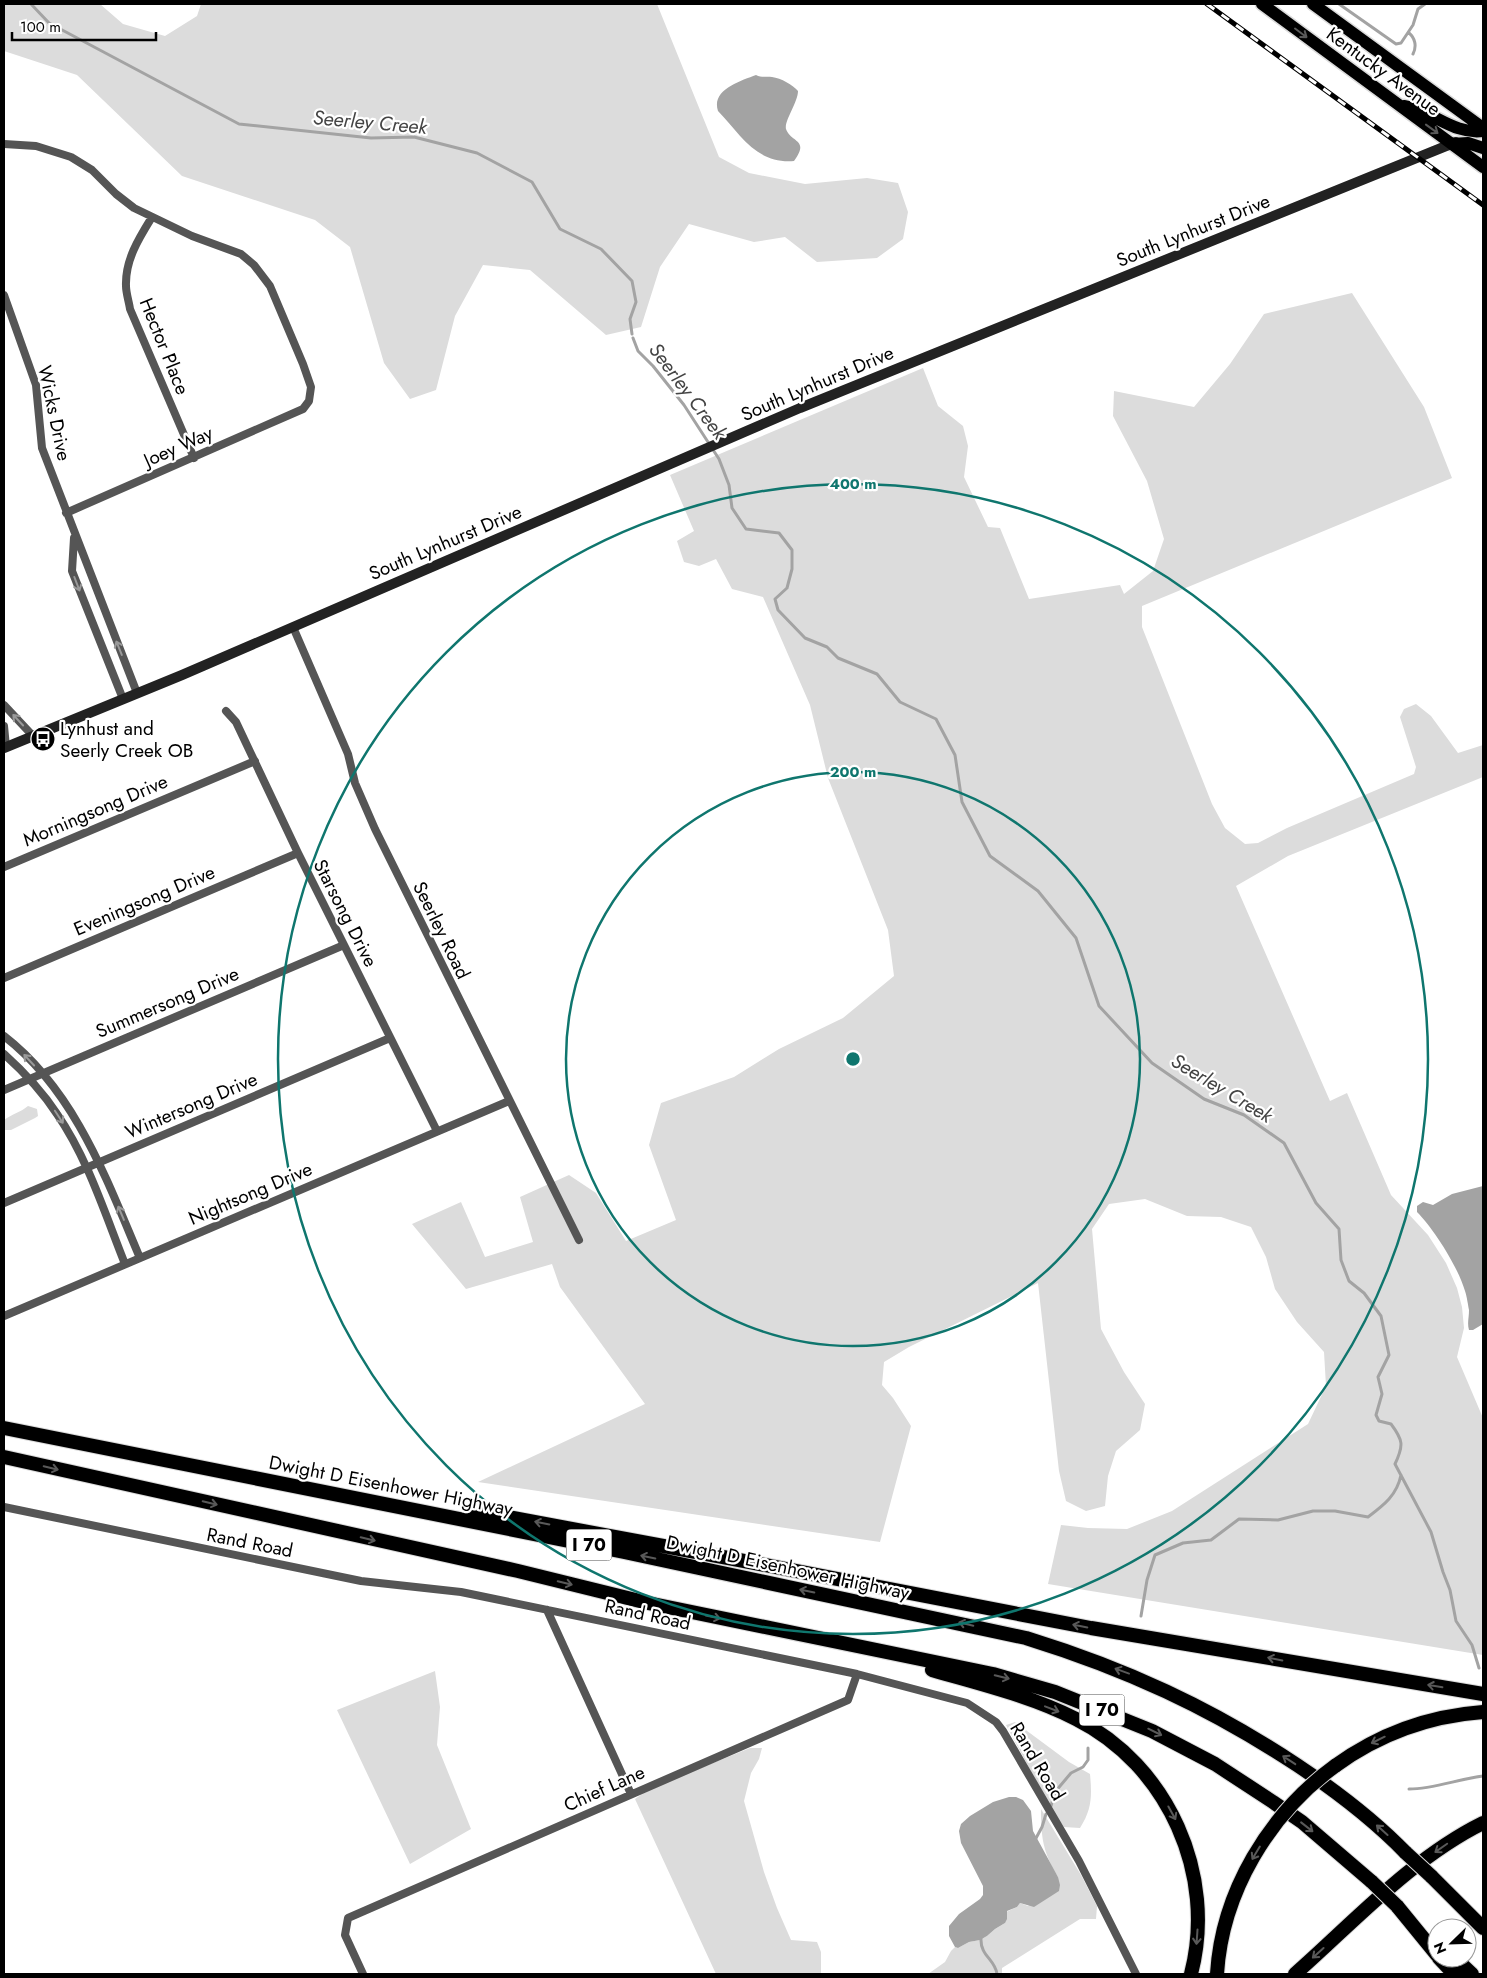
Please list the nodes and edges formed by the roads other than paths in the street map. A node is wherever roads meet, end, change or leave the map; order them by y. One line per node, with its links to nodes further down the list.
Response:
1 (1262, 4): 3 (main road, Kentucky Avenue, one-way to 3)
2 (1313, 4): 4 (main road, Kentucky Avenue)
3 (1399, 105): 4 (main road); 6 (main road, Kentucky Avenue, one-way to 6)
4 (1483, 130): 6 (main road, South Lynhurst Drive)
5 (4, 144): 9 (street)
6 (1452, 144): 7 (main road); 8 (main road, Kentucky Avenue); 14 (main road, South Lynhurst Drive)
7 (1483, 148)
8 (1483, 167)
9 (152, 217): 11 (street, Hector Place); 11 (street, Joey Way)
10 (4, 295): 12 (street, Wicks Drive)
11 (194, 458): 12 (street, Joey Way)
12 (66, 513): 13 (street, Wicks Drive)
13 (75, 536): 15 (street, Wicks Drive, one-way to 13); 16 (street, Wicks Drive, one-way to 16)
14 (293, 628): 15 (main road, South Lynhurst Drive); 33 (street, Seerley Road)
15 (137, 693): 16 (main road, South Lynhurst Drive)
16 (123, 699): 20 (main road, South Lynhurst Drive)
17 (4, 705): 20 (street, one-way to 17)
18 (226, 710): 22 (street, Starsong Drive)
19 (4, 726): 21 (street)
20 (33, 736): 21 (main road, South Lynhurst Drive)
21 (5, 748)
22 (255, 760): 23 (street, Starsong Drive); 24 (street, Morningsong Drive)
23 (298, 852): 25 (street, Starsong Drive); 26 (street, Eveningsong Drive)
24 (4, 867)
25 (344, 945): 28 (street, Starsong Drive); 30 (street, Summersong Drive)
26 (4, 978)
27 (4, 1036): 30 (street, one-way to 27)
28 (390, 1038): 34 (street, Starsong Drive); 35 (street, Wintersong Drive)
29 (4, 1054): 31 (street)
30 (42, 1073): 31 (street, Summersong Drive); 35 (street)
31 (30, 1078): 32 (street, Summersong Drive); 36 (street, one-way to 36)
32 (4, 1090)
33 (510, 1101): 34 (street, Nightsong Drive); 38 (street, Seerley Road)
34 (437, 1131): 39 (street, Nightsong Drive)
35 (99, 1162): 36 (street, Wintersong Drive); 39 (street, one-way to 35)
36 (86, 1168): 37 (street, Wintersong Drive); 40 (street)
37 (4, 1203)
38 (579, 1240)
39 (140, 1258): 40 (street, Nightsong Drive)
40 (125, 1264): 41 (street, Nightsong Drive)
41 (4, 1316)
42 (4, 1428): 44 (highway, Dwight D Eisenhower Highway / I 70)
43 (4, 1457): 47 (highway, I 70, one-way to 47)
44 (340, 1494): 49 (highway, one-way to 44); 53 (highway, Dwight D Eisenhower Highway / I 70, one-way to 44, bridge)
45 (4, 1507): 46 (street, Rand Road)
46 (548, 1610): 48 (street, Rand Road); 51 (street)
47 (852, 1646): 54 (highway, I 70, one-way to 54, bridge); 61 (highway, one-way to 61)
48 (857, 1674): 51 (street, Chief Lane); 60 (street, Rand Road)
49 (1483, 1694)
50 (1483, 1712): 62 (highway, one-way to 62, bridge)
51 (631, 1794): 59 (street, Chief Lane)
52 (1483, 1823): 63 (highway, one-way to 63)
53 (1431, 1876): 55 (highway); 56 (highway, Dwight D Eisenhower Highway / I 70)
54 (1397, 1906): 57 (highway, I 70); 58 (highway)
55 (1483, 1919)
56 (1483, 1928)
57 (1427, 1932)
58 (1427, 1943)
59 (363, 1974)
60 (1136, 1974)
61 (1191, 1974)
62 (1218, 1974)
63 (1295, 1974)

